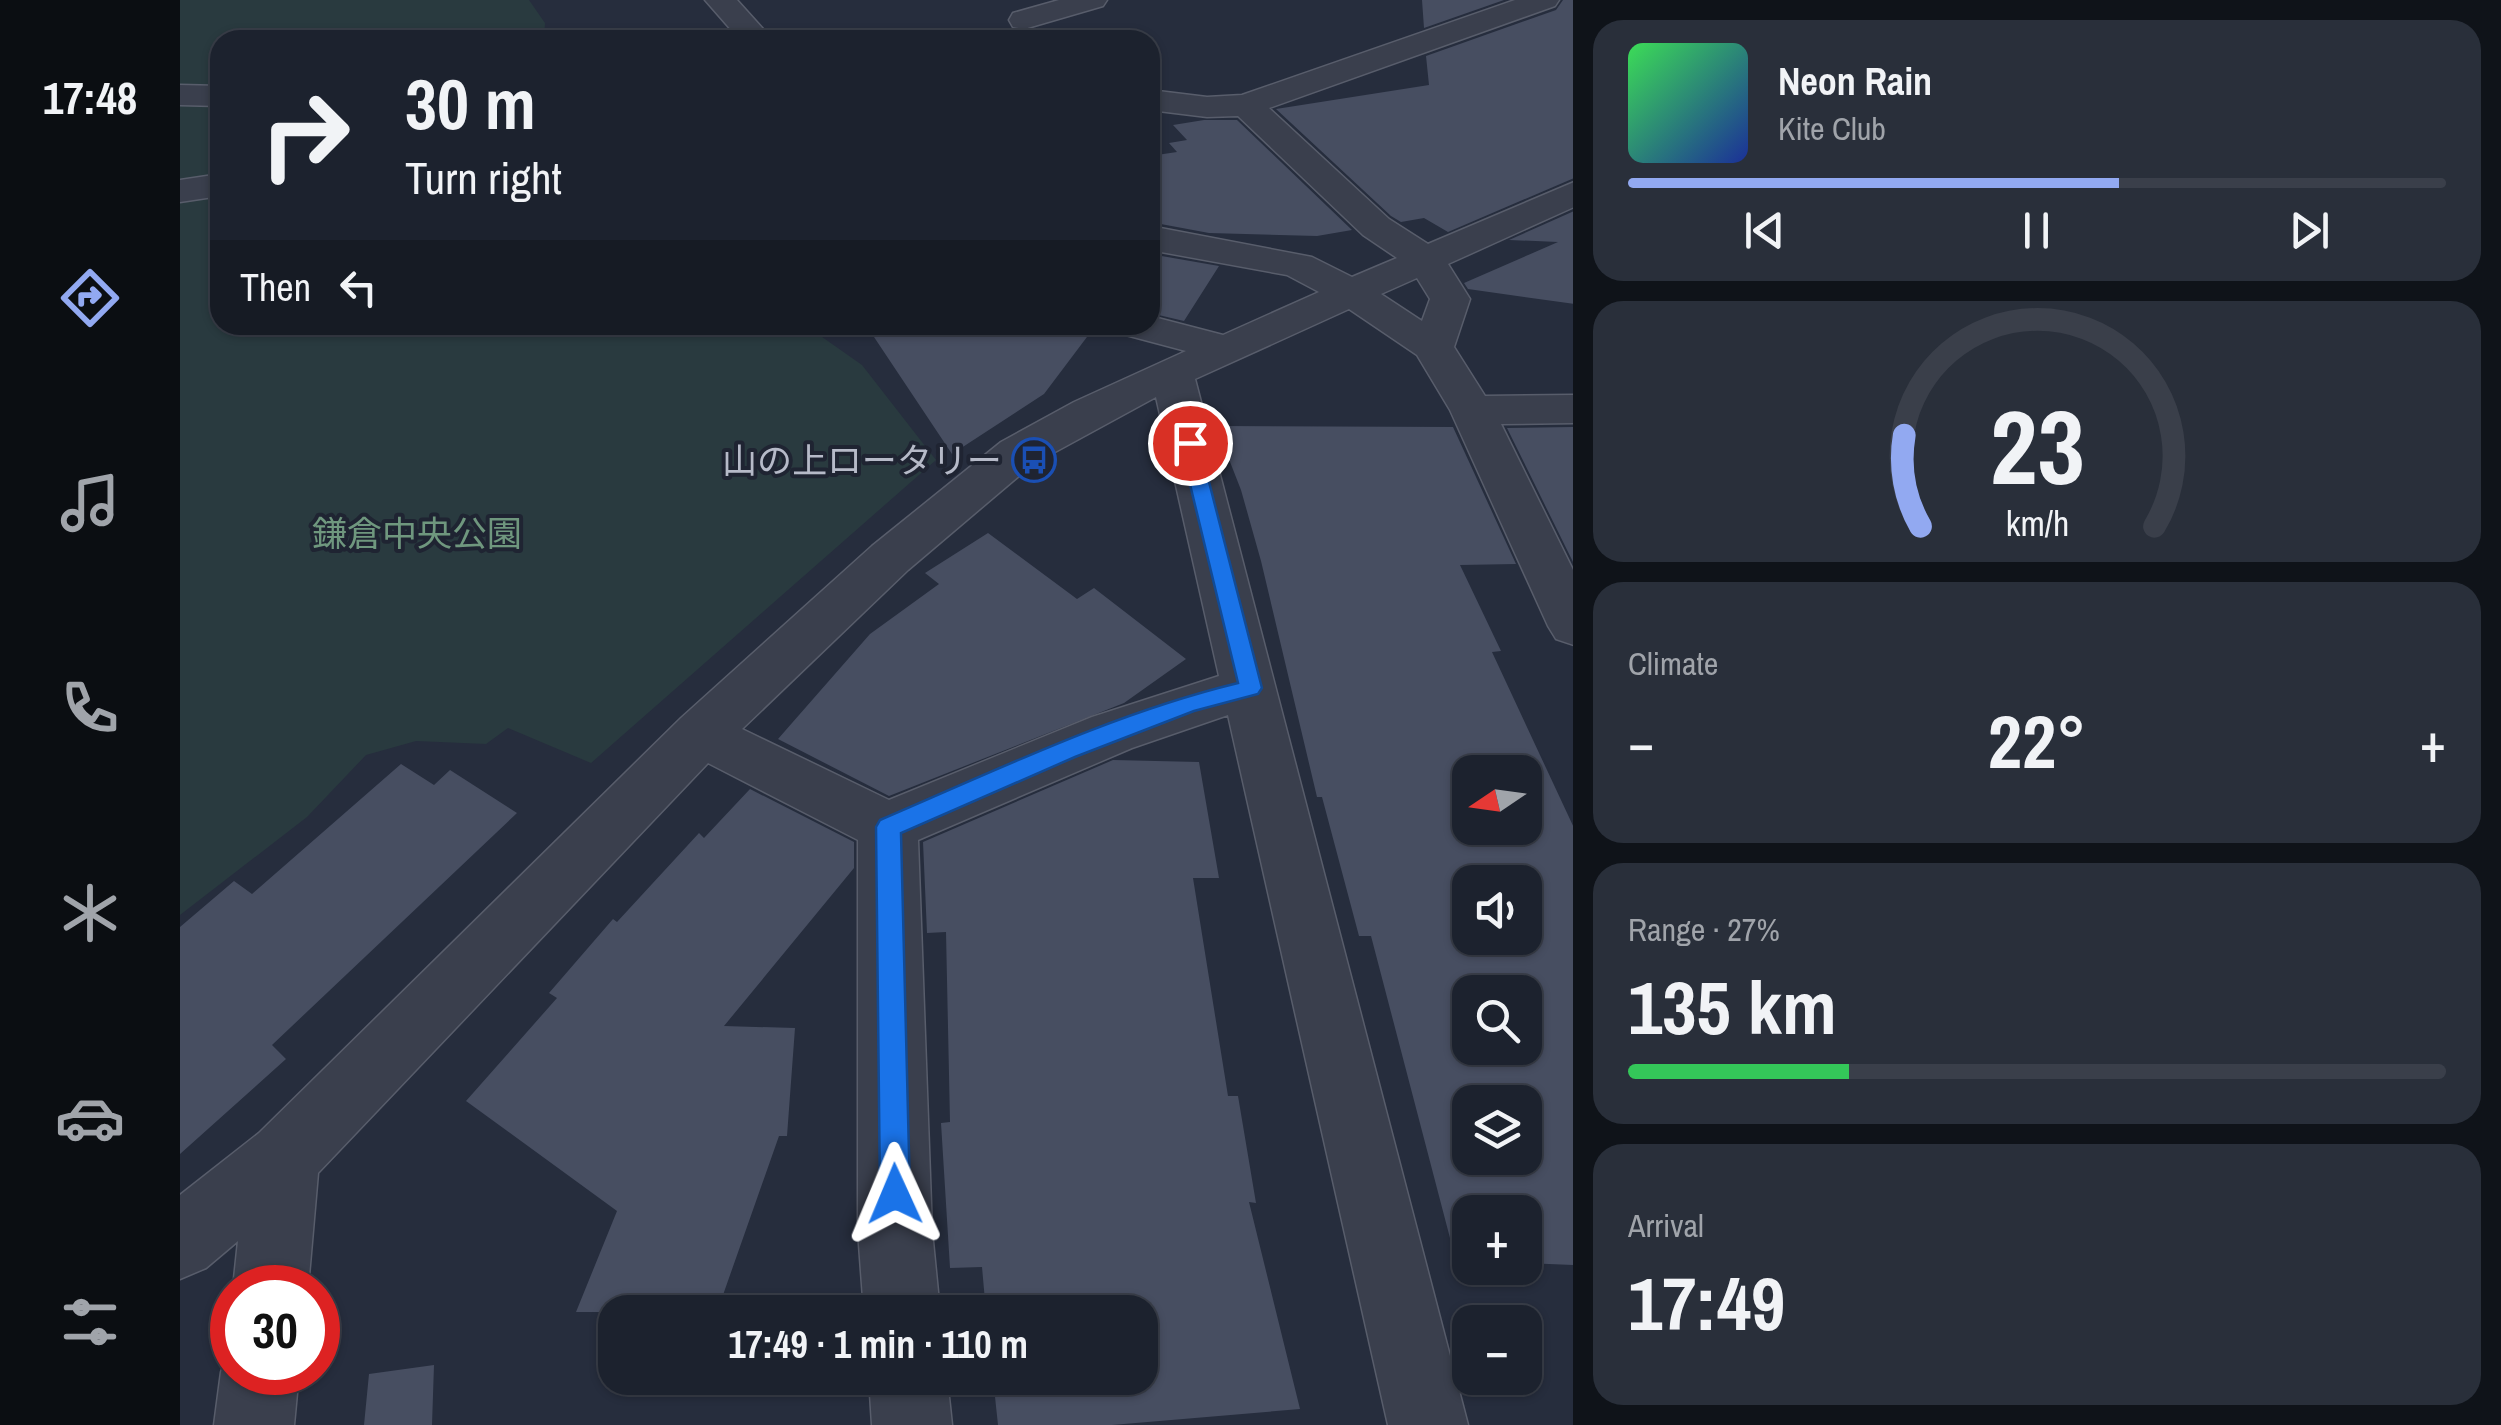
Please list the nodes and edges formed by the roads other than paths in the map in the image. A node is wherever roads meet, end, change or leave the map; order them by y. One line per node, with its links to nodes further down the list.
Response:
1 (720, 0): 5 (street)
2 (999, 0): 6 (street)
3 (1092, 0): 6 (street)
4 (1544, 0): 10 (street)
5 (741, 30)
6 (1036, 30)
7 (180, 95): 8 (street)
8 (210, 96)
9 (1160, 101): 10 (street)
10 (1246, 105): 15 (street)
11 (210, 186): 12 (street)
12 (180, 191)
13 (1573, 193): 15 (street)
14 (1160, 240): 16 (street)
15 (1425, 259): 16 (street); 18 (street)
16 (1352, 293): 18 (street); 19 (street)
17 (1154, 335): 19 (street)
18 (1433, 346): 20 (street)
19 (1198, 361): 23 (street); 24 (street)
20 (1472, 410): 21 (street); 22 (street)
21 (1573, 410)
22 (1573, 624)
23 (1250, 688): 25 (street); 34 (street)
24 (701, 734): 25 (street); 26 (street)
25 (888, 827): 29 (street)
26 (284, 1158): 27 (street); 28 (street)
27 (180, 1242)
28 (272, 1265)
29 (901, 1295)
30 (257, 1395): 32 (street)
31 (909, 1395): 33 (street)
32 (254, 1425)
33 (912, 1425)
34 (1428, 1425)

